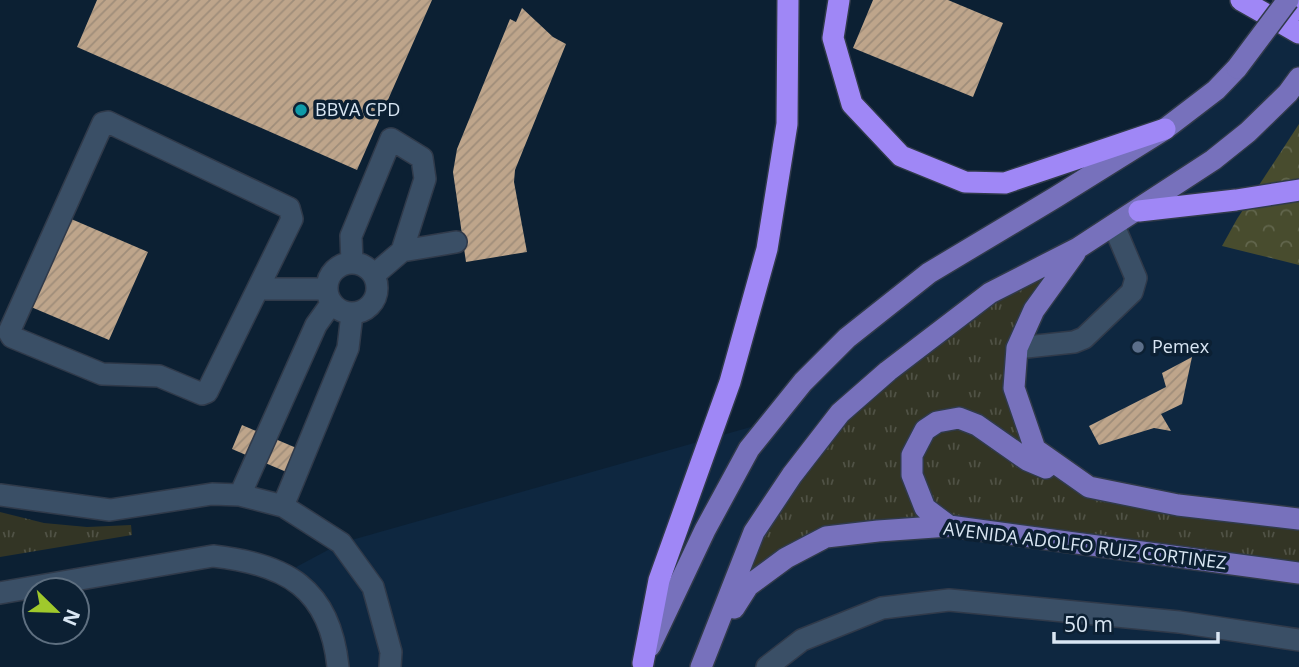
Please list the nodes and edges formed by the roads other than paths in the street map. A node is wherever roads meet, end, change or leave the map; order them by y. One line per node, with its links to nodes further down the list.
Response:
1 (788, 0): 31 (highway)
2 (839, 0): 8 (highway)
3 (1241, 0): 6 (highway)
4 (1286, 0): 5 (highway); 8 (main road, bridge)
5 (1299, 10)
6 (1299, 33)
7 (1293, 85): 10 (main road)
8 (1165, 129): 31 (main road)
9 (1299, 190): 10 (highway)
10 (1139, 211): 11 (main road)
11 (1114, 226): 13 (main road); 20 (street)
12 (456, 242): 14 (street)
13 (1078, 248): 20 (main road); 30 (main road)
14 (402, 251): 15 (street); 16 (street)
15 (352, 263): 16 (street); 18 (street)
16 (374, 275): 19 (street)
17 (258, 289): 17 (street); 18 (street)
18 (329, 297): 19 (street); 23 (street)
19 (352, 314): 24 (street)
20 (1017, 348): 21 (main road)
21 (1089, 487): 25 (main road); 26 (main road)
22 (0, 495): 23 (street)
23 (240, 495): 24 (street)
24 (283, 506): 33 (street)
25 (1299, 519)
26 (949, 526): 27 (main road, AVENIDA ADOLFO RUIZ CORTINEZ); 30 (main road, AVENIDA ADOLFO RUIZ CORTINEZ)
27 (1299, 573)
28 (0, 593): 32 (street)
29 (1299, 640): 34 (street)
30 (705, 657)
31 (642, 665)
32 (338, 667)
33 (390, 667)
34 (767, 667)

